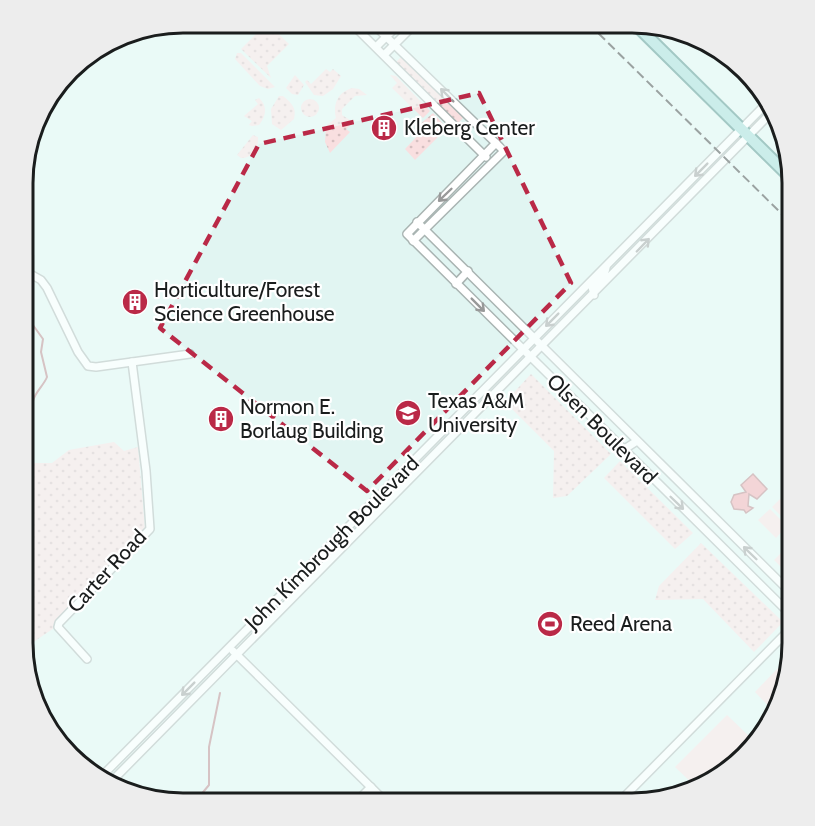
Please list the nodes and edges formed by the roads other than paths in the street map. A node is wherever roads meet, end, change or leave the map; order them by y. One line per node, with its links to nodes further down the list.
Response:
1 (361, 33): 8 (street)
2 (382, 33): 6 (street)
3 (390, 33): 6 (street)
4 (406, 33): 7 (street)
5 (645, 34): 14 (main road)
6 (386, 37): 7 (street); 8 (street)
7 (395, 44): 9 (street); 12 (street, one-way to 7)
8 (376, 47): 9 (street)
9 (384, 55): 13 (street)
10 (763, 109): 14 (street)
11 (767, 117): 14 (street)
12 (472, 120): 13 (street); 15 (street)
13 (460, 131): 16 (street)
14 (746, 133): 18 (main road); 22 (street, John Kimbrough Boulevard, one-way to 22); 23 (street, John Kimbrough Boulevard, one-way to 14)
15 (496, 143): 16 (street); 17 (street)
16 (484, 156): 17 (street); 19 (street, one-way to 19)
17 (492, 163): 20 (street)
18 (781, 168)
19 (417, 222): 20 (street, Olsen Boulevard); 21 (street)
20 (424, 230): 21 (street); 25 (street, Olsen Boulevard)
21 (413, 242): 27 (street, Olsen Boulevard)
22 (622, 250): 23 (street); 24 (street, John Kimbrough Boulevard)
23 (630, 258): 28 (street, John Kimbrough Boulevard)
24 (607, 265): 28 (street); 29 (street, John Kimbrough Boulevard, one-way to 29)
25 (468, 271): 27 (street); 29 (street, Olsen Boulevard)
26 (33, 276): 34 (street)
27 (456, 284): 31 (street, Olsen Boulevard, one-way to 31)
28 (594, 295): 30 (street, John Kimbrough Boulevard)
29 (534, 338): 30 (street, Olsen Boulevard); 31 (street, John Kimbrough Boulevard)
30 (543, 346): 33 (street, John Kimbrough Boulevard); 35 (street, Olsen Boulevard)
31 (523, 350): 33 (street, Olsen Boulevard); 37 (street, John Kimbrough Boulevard)
32 (190, 354): 34 (street)
33 (531, 358): 36 (street, Olsen Boulevard); 38 (street, John Kimbrough Boulevard)
34 (132, 362): 44 (street, Carter Road)
35 (637, 441): 36 (street); 39 (street, Olsen Boulevard, one-way to 35)
36 (623, 450): 40 (street, Olsen Boulevard, one-way to 40)
37 (402, 472): 38 (street); 42 (street, John Kimbrough Boulevard)
38 (411, 480): 43 (street, John Kimbrough Boulevard)
39 (782, 584)
40 (782, 606)
41 (782, 637): 52 (street)
42 (229, 647): 43 (street); 45 (street, John Kimbrough Boulevard, one-way to 45)
43 (236, 654): 46 (street, John Kimbrough Boulevard); 49 (street)
44 (87, 658)
45 (133, 744): 46 (street); 47 (street, John Kimbrough Boulevard)
46 (141, 751): 48 (street, John Kimbrough Boulevard)
47 (106, 772)
48 (116, 777)
49 (371, 787): 50 (street); 51 (street)
50 (365, 793)
51 (377, 793)
52 (628, 793)

